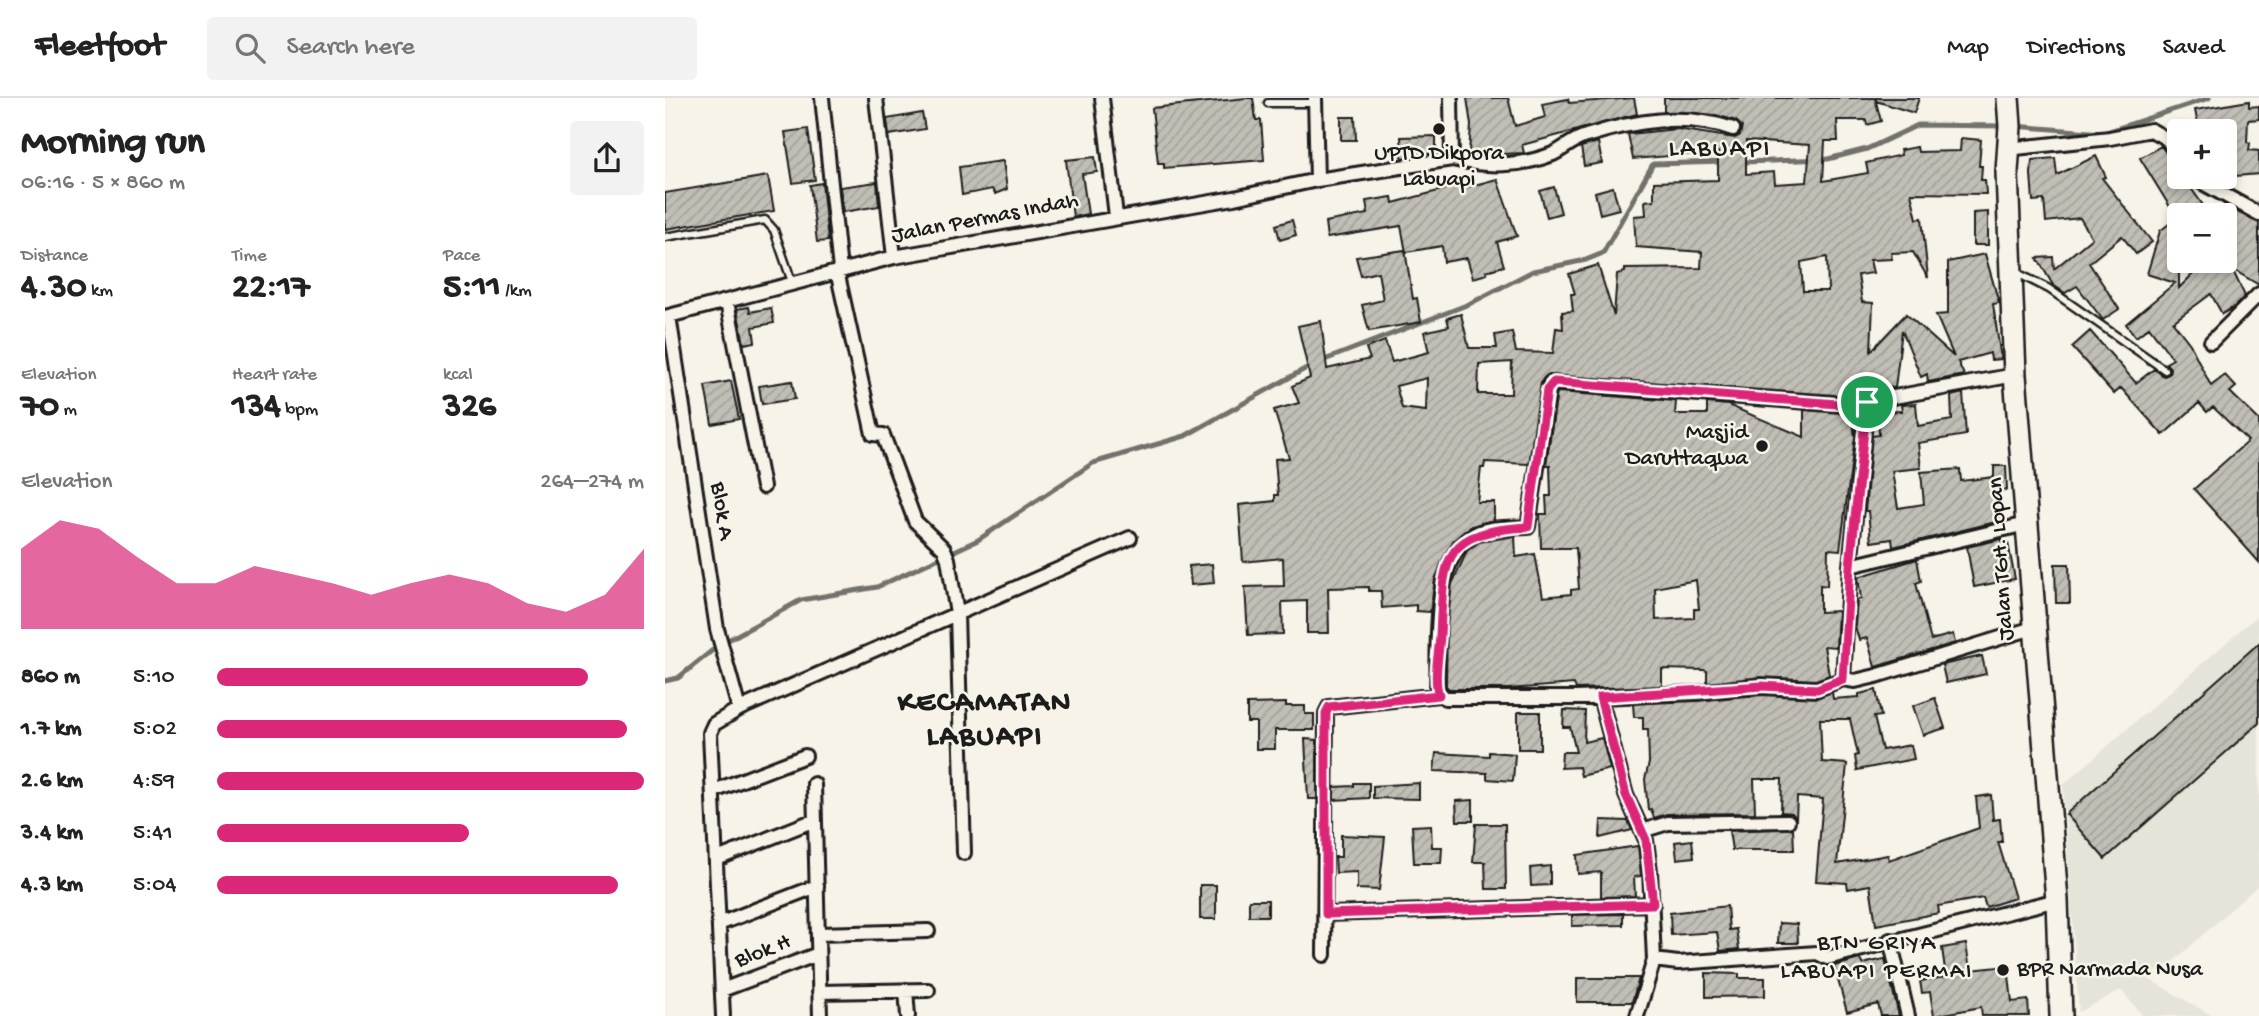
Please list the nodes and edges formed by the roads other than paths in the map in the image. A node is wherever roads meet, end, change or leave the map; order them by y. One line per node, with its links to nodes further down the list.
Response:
1 (822, 98): 18 (street)
2 (876, 98): 17 (street)
3 (1102, 98): 15 (street)
4 (1451, 98): 11 (street)
5 (2008, 98): 10 (highway, Jalan TGH. Lopan)
6 (1314, 100): 7 (lane); 12 (street)
7 (1268, 103)
8 (1733, 129): 11 (street, Jalan Permas Indah)
9 (2167, 139): 10 (street)
10 (2007, 149): 19 (highway, Jalan TGH. Lopan)
11 (1452, 159): 12 (street, Jalan Permas Indah)
12 (1317, 180): 15 (street, Jalan Permas Indah)
13 (2214, 189): 14 (street)
14 (2259, 214)
15 (1116, 216): 17 (street, Jalan Permas Indah)
16 (665, 237): 20 (lane)
17 (894, 257): 18 (street, Jalan Permas Indah)
18 (839, 270): 20 (street, Jalan Permas Indah); 32 (street)
19 (2010, 270): 25 (lane); 26 (highway, Jalan TGH. Lopan)
20 (792, 282): 22 (street, Jalan Permas Indah)
21 (2259, 294): 24 (street)
22 (727, 302): 23 (street, Jalan Permas Indah); 28 (street)
23 (667, 317): 37 (street, Blok A)
24 (2211, 342)
25 (2165, 370)
26 (2015, 375): 27 (street); 29 (highway, Jalan TGH. Lopan)
27 (1867, 402): 31 (street); 35 (street)
28 (763, 487)
29 (2026, 524): 31 (street); 33 (highway, Jalan TGH. Lopan)
30 (1130, 538): 32 (street)
31 (1850, 566): 34 (street)
32 (957, 614): 37 (street); 44 (street)
33 (2033, 628): 34 (street); 47 (highway, Jalan TGH. Lopan)
34 (1843, 679): 36 (street)
35 (1439, 695): 36 (street); 49 (street)
36 (1600, 697): 43 (street)
37 (739, 709): 40 (street)
38 (805, 755): 40 (street)
39 (814, 784): 41 (street)
40 (713, 791): 45 (street)
41 (815, 820): 45 (street); 46 (street)
42 (1788, 821): 43 (street)
43 (1642, 831): 48 (street)
44 (964, 853)
45 (717, 859): 50 (street)
46 (817, 886): 50 (street); 52 (street)
47 (2057, 900): 53 (street); 66 (highway, Jalan TGH. Lopan)
48 (1653, 904): 49 (street); 56 (street)
49 (1326, 914): 55 (street)
50 (719, 924): 57 (street)
51 (928, 931): 52 (street)
52 (818, 934): 54 (street)
53 (1890, 940): 56 (street); 65 (street)
54 (818, 954): 57 (street, Blok H); 60 (street)
55 (1324, 955)
56 (1654, 960): 64 (street)
57 (722, 990): 61 (street)
58 (906, 990): 59 (street); 60 (street); 63 (street)
59 (928, 990)
60 (819, 992): 62 (street)
61 (723, 1016)
62 (820, 1016)
63 (908, 1016)
64 (1637, 1016)
65 (1908, 1016)
66 (2061, 1016)

